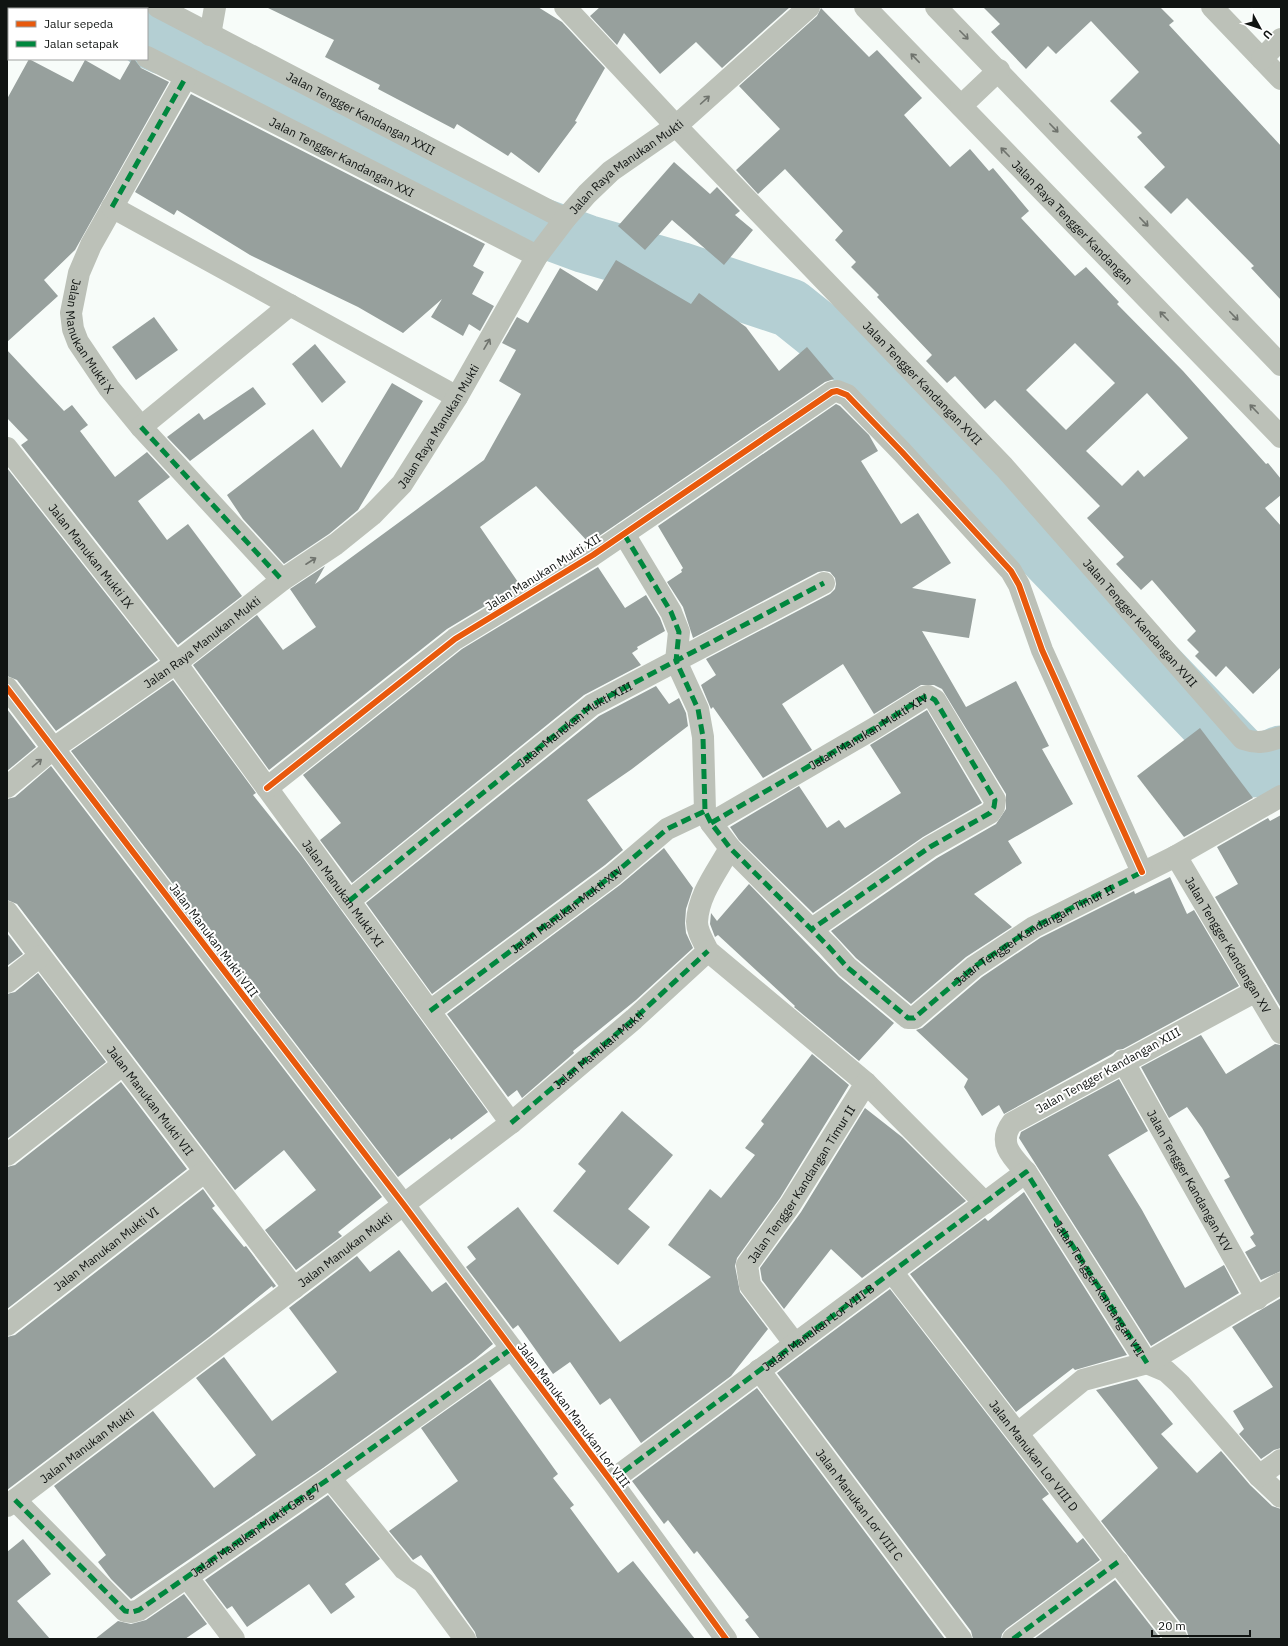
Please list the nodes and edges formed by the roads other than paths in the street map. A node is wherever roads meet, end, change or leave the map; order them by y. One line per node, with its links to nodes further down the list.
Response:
1 (158, 7): 8 (street, Jalan Tengger Kandangan XXII)
2 (215, 7): 8 (street)
3 (565, 7): 16 (street, Jalan Tengger Kandangan XVII)
4 (809, 7): 16 (street, Jalan Raya Manukan Mukti, one-way to 4)
5 (866, 7): 15 (street, Jalan Raya Tengger Kandangan, one-way to 5)
6 (936, 7): 12 (street, one-way to 12)
7 (1212, 7): 11 (street)
8 (210, 34): 18 (street, Jalan Tengger Kandangan XXII)
9 (1281, 39): 11 (street)
10 (148, 58): 13 (street, Jalan Tengger Kandangan XXI)
11 (1262, 59): 14 (street)
12 (999, 70): 15 (street); 21 (street, one-way to 21)
13 (186, 77): 17 (street, Jalan Manukan Mukti X); 19 (street, Jalan Tengger Kandangan XXI)
14 (1281, 79)
15 (961, 106): 24 (street, Jalan Raya Tengger Kandangan, one-way to 15)
16 (676, 126): 18 (street, Jalan Raya Manukan Mukti); 32 (street, Jalan Tengger Kandangan XVII)
17 (112, 207): 20 (street); 23 (street, Jalan Manukan Mukti X)
18 (563, 221): 19 (street, Jalan Raya Manukan Mukti)
19 (538, 254): 22 (street, Jalan Raya Manukan Mukti, one-way to 19)
20 (290, 305): 22 (street); 23 (street)
21 (1281, 365)
22 (457, 397): 27 (street, Jalan Raya Manukan Mukti, one-way to 22)
23 (141, 427): 27 (street, Jalan Manukan Mukti X)
24 (1281, 437)
25 (7, 448): 30 (street, Jalan Manukan Mukti IX)
26 (624, 534): 29 (street); 35 (street, Jalan Manukan Mukti XII); 40 (street, Jalan Manukan Mukti XII)
27 (282, 580): 30 (street, Jalan Raya Manukan Mukti)
28 (824, 582): 29 (street, Jalan Manukan Mukti XIII)
29 (676, 660): 37 (street); 41 (street, Jalan Manukan Mukti XIII)
30 (176, 663): 33 (street, Jalan Raya Manukan Mukti); 35 (street, Jalan Manukan Mukti XI)
31 (7, 688): 33 (street, Jalan Manukan Mukti VIII)
32 (1281, 736)
33 (54, 748): 34 (street, Jalan Raya Manukan Mukti, one-way to 33); 58 (street, Jalan Manukan Mukti VIII)
34 (7, 788)
35 (267, 788): 41 (street, Jalan Manukan Mukti XI)
36 (1281, 796): 39 (street, Jalan Tengger Kandangan Timur II)
37 (708, 817): 38 (street); 43 (street, Jalan Manukan Mukti XIV); 48 (street, Jalan Manukan Mukti XIV)
38 (730, 848): 43 (street); 44 (street)
39 (1176, 856): 40 (street, Jalan Tengger Kandangan Timur II); 47 (street, Jalan Tengger Kandangan XV)
40 (1142, 872): 43 (street, Jalan Tengger Kandangan Timur II)
41 (349, 901): 48 (street, Jalan Manukan Mukti XI)
42 (7, 912): 45 (street, Jalan Manukan Mukti VII)
43 (812, 929)
44 (708, 951): 52 (street); 53 (street, Jalan Manukan Mukti)
45 (40, 956): 46 (street); 51 (street, Jalan Manukan Mukti VII)
46 (7, 982)
47 (1256, 991): 49 (street, Jalan Tengger Kandangan XV); 50 (street, Jalan Tengger Kandangan XIII)
48 (430, 1011): 53 (street, Jalan Manukan Mukti XI)
49 (1281, 1033)
50 (1123, 1061): 56 (street, Jalan Tengger Kandangan XIII); 62 (street, Jalan Tengger Kandangan XIV)
51 (122, 1065): 54 (street); 55 (street, Jalan Manukan Mukti VII)
52 (866, 1083): 57 (street); 64 (street, Jalan Tengger Kandangan Timur II)
53 (511, 1123): 58 (street, Jalan Manukan Mukti)
54 (7, 1156)
55 (204, 1172): 61 (street, Jalan Manukan Mukti VII); 63 (street, Jalan Manukan Mukti VI)
56 (1026, 1172): 57 (street, Jalan Manukan Lor VIII B); 66 (street, Jalan Tengger Kandangan VII)
57 (985, 1203): 59 (street, Jalan Manukan Lor VIII B)
58 (404, 1205): 61 (street, Jalan Manukan Mukti); 65 (street, Jalan Manukan Manukan Lor VIII)
59 (892, 1272): 64 (street, Jalan Manukan Lor VIII B); 68 (street, Jalan Manukan Lor VIII D)
60 (1281, 1283): 62 (street)
61 (294, 1288): 74 (street, Jalan Manukan Mukti)
62 (1257, 1299): 66 (street)
63 (7, 1325)
64 (795, 1344): 67 (street, Jalan Manukan Lor VIII B)
65 (511, 1349): 71 (street, Jalan Manukan Mukti Gang 7); 72 (street, Jalan Manukan Manukan Lor VIII)
66 (1147, 1363): 68 (street); 70 (street, Jalan Tengger Kandangan VII)
67 (759, 1370): 72 (street, Jalan Manukan Lor VIII B); 80 (street, Jalan Manukan Lor VIII C)
68 (1018, 1433): 75 (street, Jalan Manukan Lor VIII D)
69 (1281, 1460): 70 (street)
70 (1260, 1476): 73 (street, Jalan Tengger Kandangan VII)
71 (330, 1478): 76 (street, Jalan Manukan Mukti Gang 7); 78 (street)
72 (611, 1481): 79 (street, Jalan Manukan Manukan Lor VIII)
73 (1281, 1497)
74 (11, 1503): 76 (street, Jalan Manukan Mukti Gang 7)
75 (1118, 1562): 81 (street); 82 (street, Jalan Manukan Lor VIII D)
76 (187, 1577): 77 (street)
77 (234, 1639)
78 (465, 1639)
79 (726, 1639)
80 (961, 1639)
81 (1013, 1639)
82 (1177, 1639)

